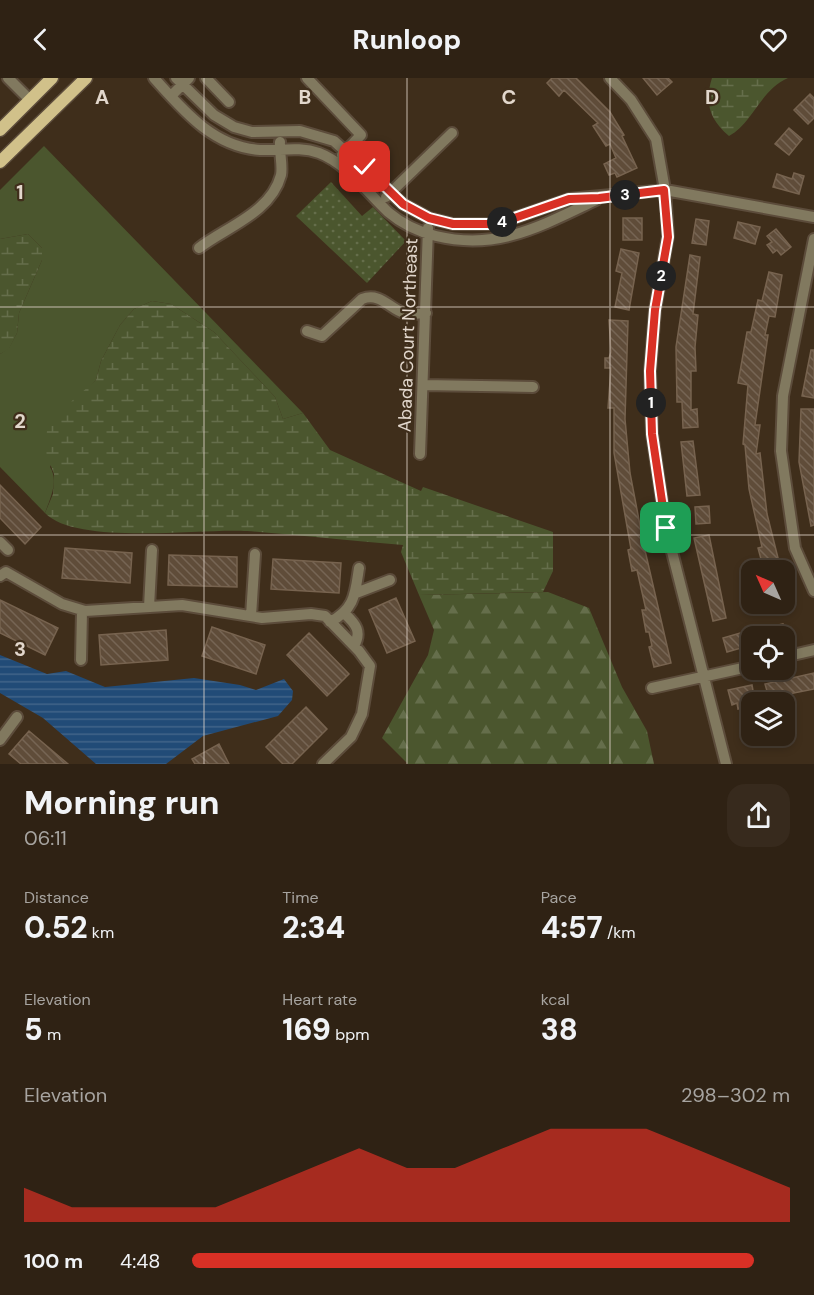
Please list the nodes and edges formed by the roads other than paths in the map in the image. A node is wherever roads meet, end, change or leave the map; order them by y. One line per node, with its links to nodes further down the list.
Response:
1 (8, 78): 10 (street)
2 (52, 78): 10 (main road)
3 (86, 78): 18 (main road)
4 (154, 78): 9 (street)
5 (206, 78): 11 (street)
6 (307, 78): 16 (street)
7 (610, 78): 19 (street)
8 (182, 80): 9 (street); 13 (street)
9 (171, 96): 15 (street)
10 (30, 100): 12 (main road)
11 (229, 102)
12 (0, 130)
13 (281, 132): 15 (street); 16 (street)
14 (452, 133): 20 (street)
15 (279, 148): 17 (street); 27 (street)
16 (346, 150): 17 (street); 20 (street)
17 (335, 161): 22 (street)
18 (0, 162)
19 (664, 190): 21 (street); 23 (street); 50 (street)
20 (390, 192): 22 (street); 24 (street)
21 (599, 198): 24 (street); 25 (street)
22 (379, 203): 25 (street)
23 (814, 217)
24 (429, 218): 25 (street, Abada Court Northeast)
25 (427, 234): 28 (street, Abada Court Northeast)
26 (814, 239): 38 (street)
27 (198, 249)
28 (426, 313): 29 (street); 30 (street, Abada Court Northeast)
29 (307, 332)
30 (423, 385): 31 (street); 32 (street, Abada Court Northeast)
31 (533, 387)
32 (420, 454)
33 (152, 550): 40 (street)
34 (255, 554): 43 (street)
35 (359, 568): 39 (street)
36 (0, 576): 41 (street)
37 (390, 580): 39 (street)
38 (814, 591)
39 (356, 593): 42 (street)
40 (149, 607): 41 (street); 43 (street)
41 (82, 610): 48 (street)
42 (345, 614): 44 (street); 45 (street)
43 (251, 616): 44 (street)
44 (330, 621): 45 (street)
45 (354, 646): 54 (street)
46 (814, 650): 47 (street)
47 (795, 654)
48 (81, 660)
49 (741, 669): 50 (street)
50 (703, 679): 51 (street); 55 (street)
51 (652, 688)
52 (17, 717): 53 (street)
53 (0, 740)
54 (323, 764)
55 (726, 764)

